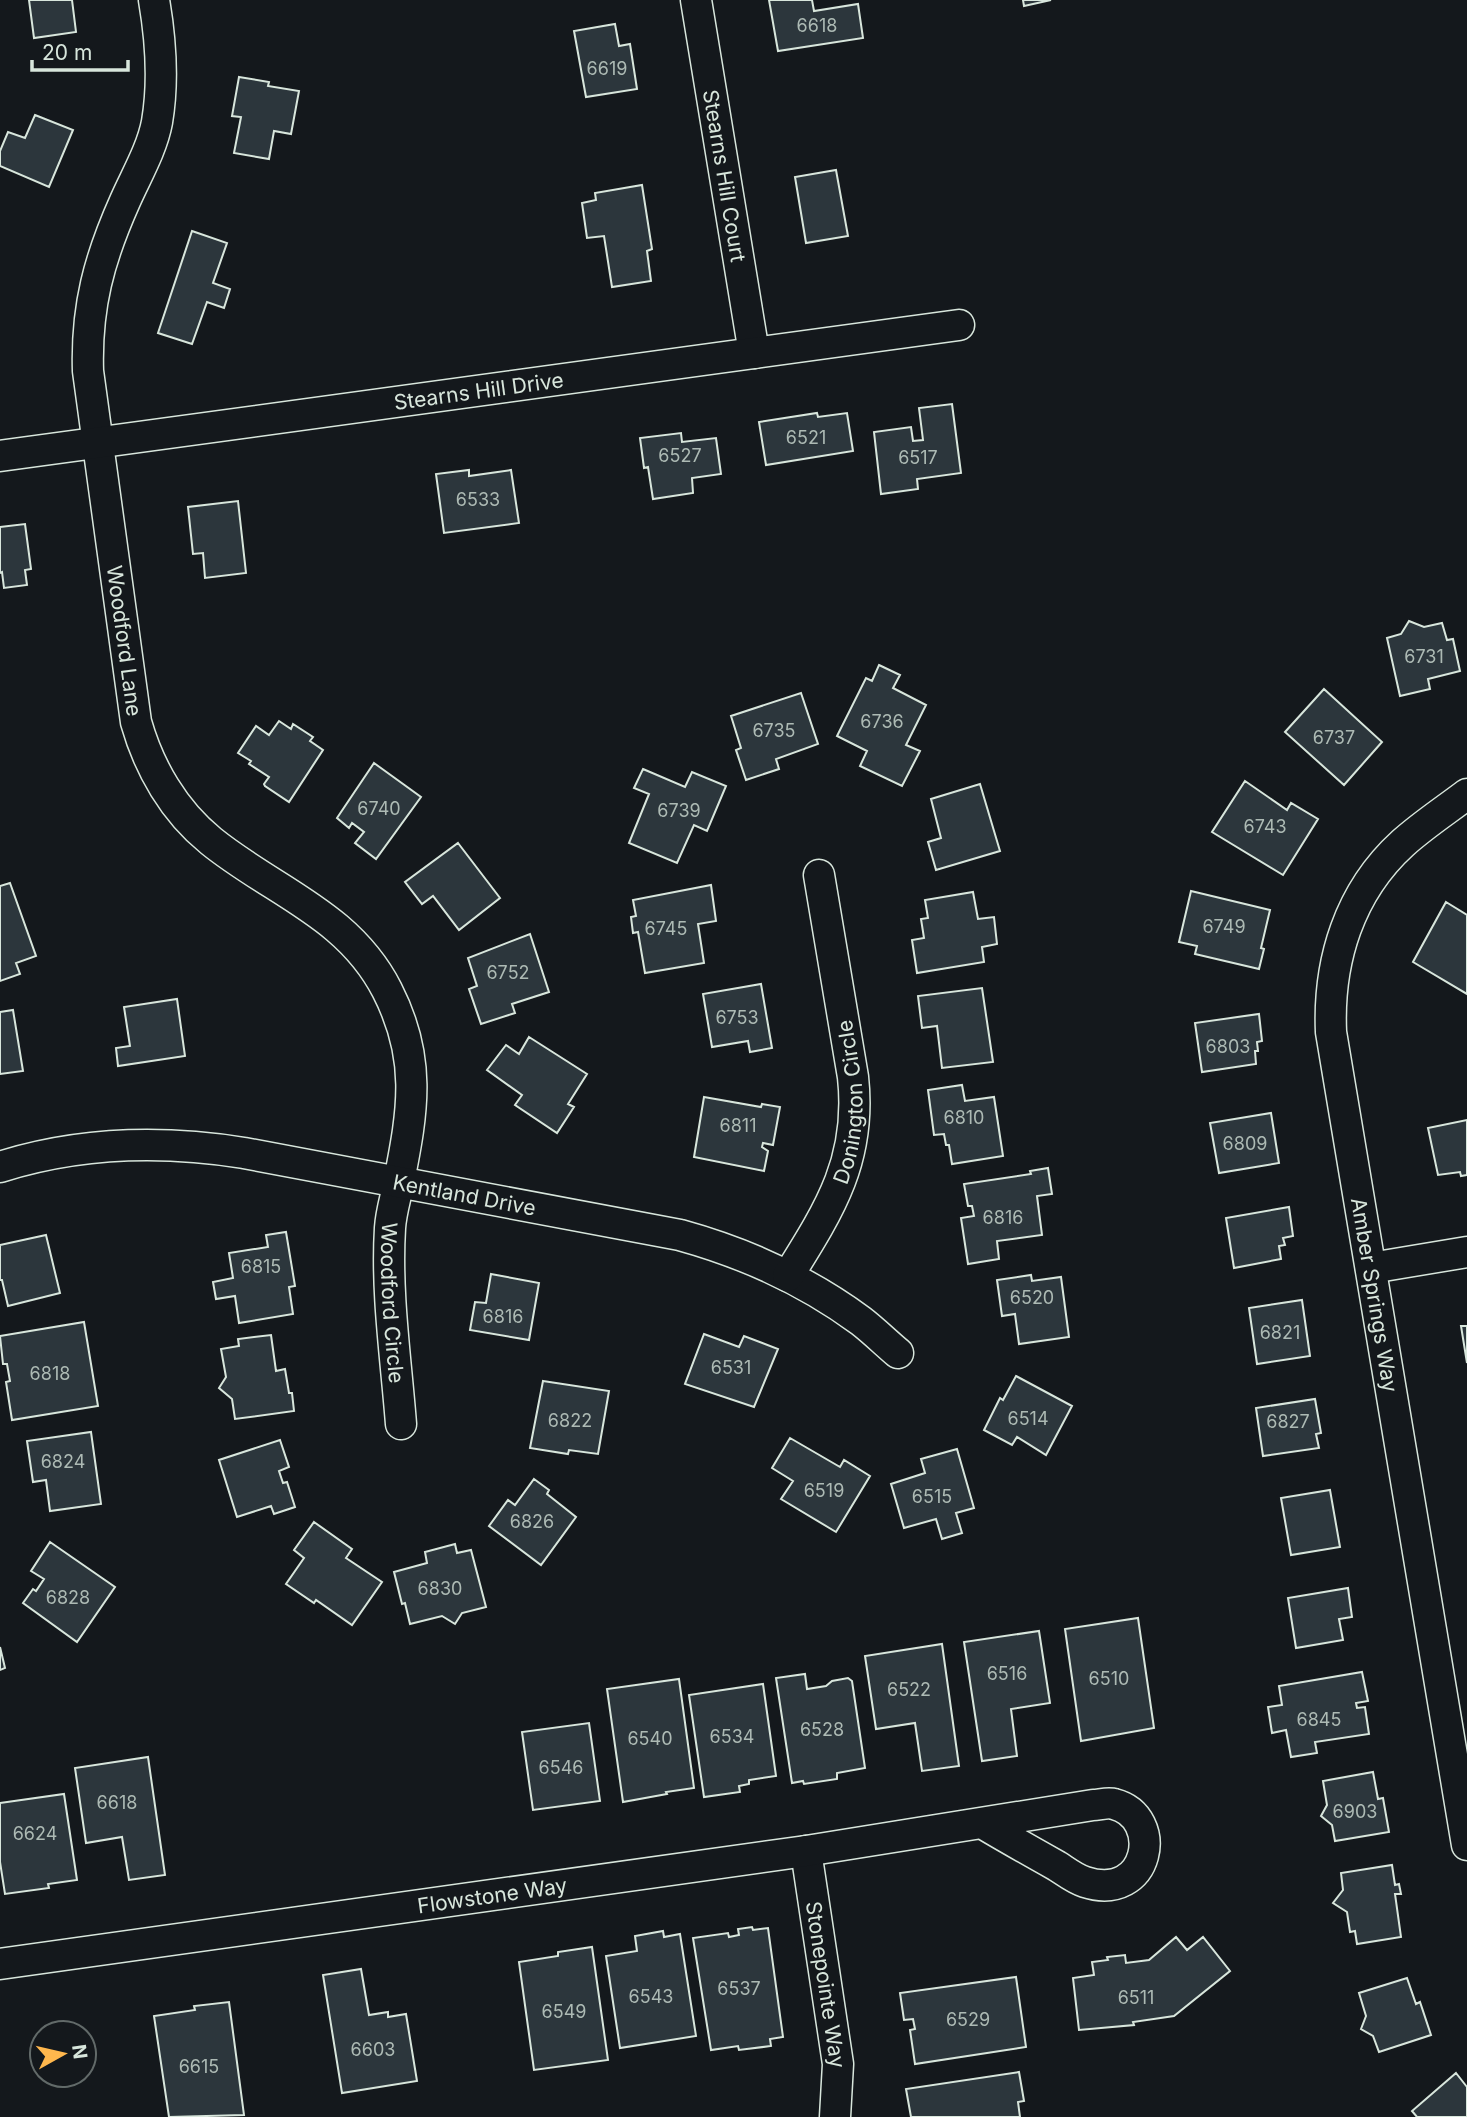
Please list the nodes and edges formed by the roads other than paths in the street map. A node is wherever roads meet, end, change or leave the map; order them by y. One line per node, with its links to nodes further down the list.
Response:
1 (154, 0): 5 (street, Woodford Lane)
2 (696, 0): 4 (street, Stearns Hill Court)
3 (959, 325): 4 (street, Stearns Hill Drive)
4 (754, 353): 5 (street, Stearns Hill Drive)
5 (98, 443): 6 (street, Stearns Hill Drive); 10 (street, Woodford Lane)
6 (0, 456)
7 (1467, 794): 12 (street, Amber Springs Way)
8 (819, 874): 13 (street, Donington Circle)
9 (0, 1167): 10 (street, Kentland Drive)
10 (399, 1182): 13 (street, Kentland Drive); 15 (street, Woodford Circle)
11 (1467, 1252): 12 (street)
12 (1371, 1268): 17 (street, Amber Springs Way)
13 (788, 1276): 14 (street, Kentland Drive)
14 (898, 1353)
15 (401, 1424)
16 (982, 1823): 16 (street, Flowstone Way); 18 (street, Flowstone Way)
17 (1467, 1845)
18 (806, 1851): 19 (street, Flowstone Way); 20 (street, Stonepointe Way)
19 (0, 1964)
20 (835, 2117)

